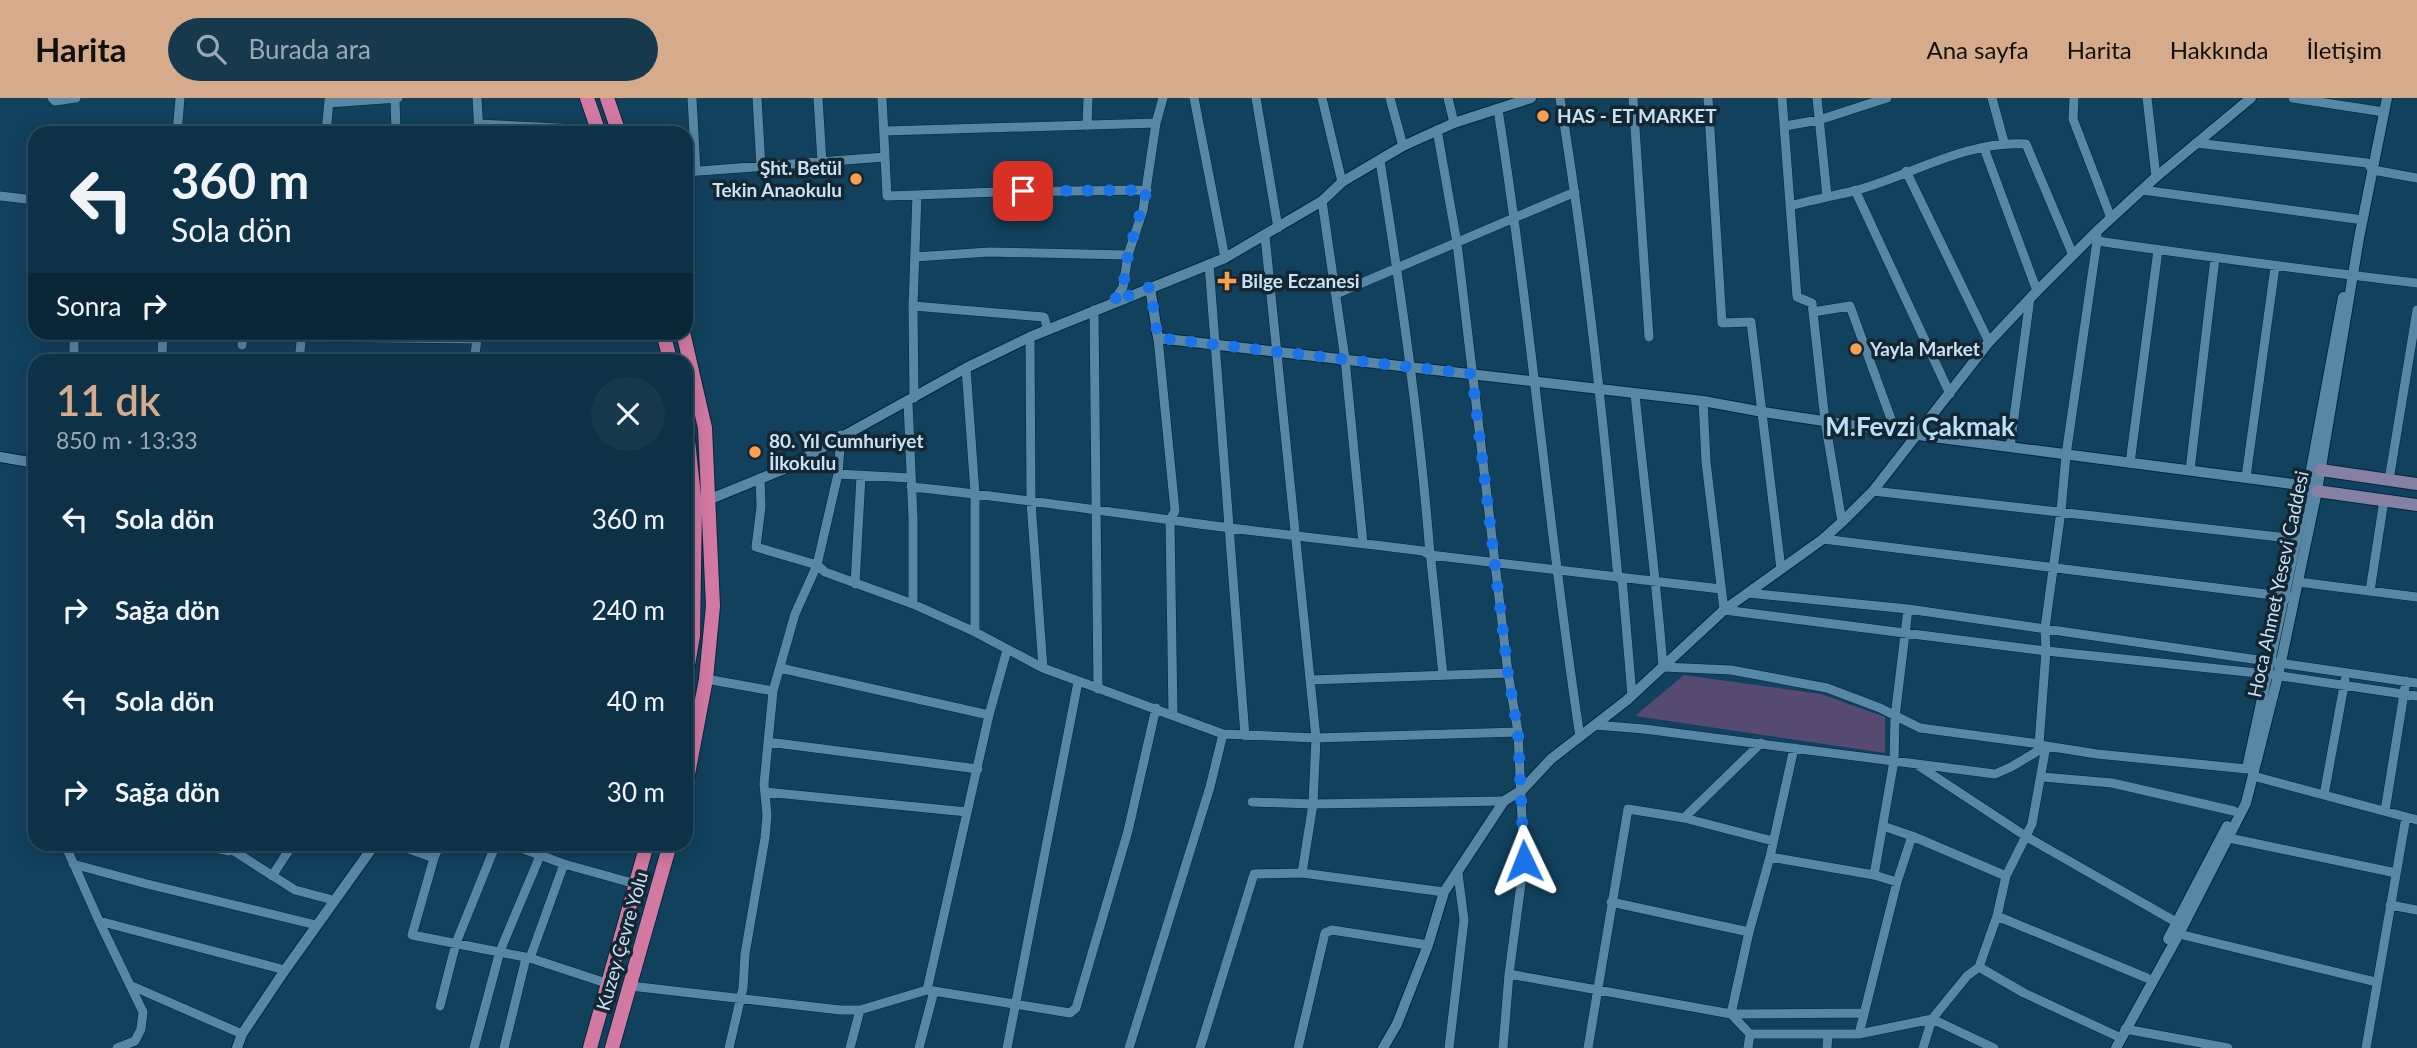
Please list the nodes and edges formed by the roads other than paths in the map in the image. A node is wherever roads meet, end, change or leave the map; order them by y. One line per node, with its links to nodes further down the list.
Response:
1 (52, 98): 2 (street)
2 (76, 98)
3 (180, 98): 40 (street)
4 (396, 98): 33 (street); 42 (street)
5 (477, 98): 43 (street)
6 (587, 98): 44 (highway)
7 (607, 98): 45 (highway)
8 (692, 98): 46 (street)
9 (757, 98): 59 (street)
10 (818, 98): 57 (street)
11 (882, 98): 50 (street)
12 (1088, 98): 47 (street)
13 (1163, 98): 39 (street)
14 (1194, 98): 86 (street)
15 (1256, 98): 78 (street)
16 (1322, 98): 64 (street)
17 (1390, 98): 53 (street)
18 (1448, 98): 38 (street)
19 (1531, 98): 34 (street)
20 (1560, 98): 68 (street)
21 (1633, 98): 103 (street)
22 (1708, 98): 121 (street)
23 (1782, 98): 48 (street)
24 (1816, 98): 37 (street)
25 (1886, 98): 37 (street)
26 (1992, 98): 51 (street)
27 (2074, 98): 75 (street)
28 (2147, 98): 62 (street)
29 (2251, 98): 52 (street)
30 (2293, 98): 36 (street)
31 (2380, 98): 36 (street, Hoca Ahmet Yesevi Caddesi)
32 (2387, 98): 36 (street, Hoca Ahmet Yesevi Caddesi)
33 (329, 101): 41 (street)
34 (1509, 102): 35 (street)
35 (1498, 110): 38 (street); 76 (street)
36 (2381, 112): 58 (street, Hoca Ahmet Yesevi Caddesi)
37 (1819, 120): 48 (street); 71 (street)
38 (1454, 122): 49 (street)
39 (1156, 123): 47 (street); 65 (street)
40 (178, 126)
41 (327, 126)
42 (396, 126)
43 (478, 126)
44 (597, 126)
45 (617, 126)
46 (692, 126)
47 (1087, 126): 50 (street)
48 (1785, 126): 74 (street)
49 (1437, 130): 53 (street); 81 (street)
50 (885, 131): 55 (street)
51 (2004, 142): 54 (street); 84 (street)
52 (2196, 143): 58 (street); 62 (street)
53 (1403, 146): 56 (street)
54 (1984, 148): 61 (street); 95 (street)
55 (884, 157): 57 (street); 70 (street)
56 (1380, 161): 64 (street); 90 (street)
57 (822, 162): 59 (street)
58 (2370, 166): 63 (street); 77 (street, Hoca Ahmet Yesevi Caddesi); 91 (street, Hoca Ahmet Yesevi Caddesi)
59 (761, 167): 60 (street)
60 (693, 171)
61 (1906, 171): 66 (street); 106 (street)
62 (2155, 177): 67 (street)
63 (2417, 178)
64 (1342, 182): 73 (street)
65 (1147, 190): 70 (street); 83 (street)
66 (1855, 190): 71 (street); 118 (street)
67 (2142, 190): 75 (street); 77 (street)
68 (1575, 192): 76 (street); 116 (street)
69 (0, 195): 72 (street)
70 (917, 195): 85 (street)
71 (1827, 196): 74 (street)
72 (28, 199)
73 (1322, 201): 78 (street); 94 (street)
74 (1790, 206): 100 (street)
75 (2111, 218): 80 (street)
76 (1515, 219): 81 (street); 115 (street)
77 (2357, 219): 91 (street, Hoca Ahmet Yesevi Caddesi)
78 (1278, 228): 79 (street)
79 (1265, 236): 86 (street); 109 (street)
80 (2097, 236): 82 (street); 84 (street); 127 (street)
81 (1457, 243): 90 (street); 113 (street)
82 (2158, 250): 87 (street); 130 (street)
83 (1128, 255): 85 (street); 96 (street)
84 (2073, 255): 95 (street)
85 (915, 257): 97 (street)
86 (1225, 258): 88 (street)
87 (2215, 258): 89 (street); 131 (street)
88 (1209, 264): 93 (street); 107 (street)
89 (2275, 267): 91 (street); 136 (street)
90 (1397, 268): 94 (street); 112 (street)
91 (2350, 276): 92 (street); 132 (street, Hoca Ahmet Yesevi Caddesi); 141 (street, Hoca Ahmet Yesevi Caddesi)
92 (2417, 283)
93 (1150, 287): 96 (street); 104 (street)
94 (1336, 294): 110 (street)
95 (2034, 294): 106 (street); 126 (street)
96 (1113, 302): 98 (street)
97 (913, 306): 101 (street); 119 (street)
98 (1094, 310): 101 (street); 148 (street)
99 (2417, 310): 138 (street)
100 (1813, 312): 122 (street); 123 (street)
101 (1048, 330): 102 (street)
102 (1030, 337): 111 (street); 145 (street)
103 (1650, 337)
104 (1158, 338): 107 (street); 150 (street)
105 (242, 340): 108 (street)
106 (1989, 342): 118 (street)
107 (1215, 344): 109 (street); 152 (street)
108 (242, 345)
109 (1278, 352): 110 (street); 153 (street)
110 (1345, 359): 112 (street); 156 (street)
111 (966, 368): 119 (street); 143 (street)
112 (1409, 368): 113 (street); 157 (street)
113 (1472, 374): 115 (street); 158 (street)
114 (693, 376): 146 (highway)
115 (1534, 383): 116 (street); 161 (street)
116 (1600, 390): 117 (street); 163 (street)
117 (1635, 394): 120 (street); 165 (street)
118 (1950, 394): 125 (street)
119 (911, 400): 124 (street); 139 (street)
120 (1703, 401): 121 (street); 167 (street)
121 (1763, 412): 122 (street); 162 (street)
122 (1825, 421): 123 (street); 151 (street)
123 (1895, 430): 125 (street)
124 (841, 435): 133 (street); 137 (street)
125 (1918, 435): 126 (street); 142 (street)
126 (2010, 447): 127 (street)
127 (2066, 454): 130 (street); 149 (street)
128 (0, 457): 129 (street)
129 (28, 462)
130 (2130, 463): 131 (street)
131 (2190, 470): 136 (street)
132 (2321, 470): 138 (main road); 141 (street, Hoca Ahmet Yesevi Caddesi)
133 (838, 474): 135 (street); 159 (street)
134 (693, 475): 146 (highway)
135 (860, 476): 139 (street); 166 (street)
136 (2246, 477): 141 (street)
137 (760, 478): 146 (street); 159 (street)
138 (2389, 480): 140 (main road)
139 (911, 482): 143 (street); 172 (street)
140 (2417, 484)
141 (2312, 488): 144 (main road); 155 (street, Hoca Ahmet Yesevi Caddesi); 164 (street, Hoca Ahmet Yesevi Caddesi)
142 (1873, 491): 149 (street); 151 (street)
143 (975, 494): 145 (street); 177 (street)
144 (2384, 500): 147 (main road); 168 (street)
145 (1031, 502): 148 (street); 184 (street)
146 (697, 505): 178 (highway); 189 (highway)
147 (2417, 505)
148 (1097, 511): 150 (street); 195 (street)
149 (2061, 511): 155 (street); 160 (street)
150 (1170, 520): 152 (street); 202 (street)
151 (1842, 522): 154 (street)
152 (1230, 528): 153 (street); 207 (street)
153 (1294, 537): 156 (street); 190 (street)
154 (1823, 539): 160 (street); 162 (street)
155 (2296, 539): 170 (street, Hoca Ahmet Yesevi Caddesi)
156 (1363, 543): 157 (street)
157 (1430, 555): 158 (street); 187 (street)
158 (1496, 563): 161 (street); 186 (street)
159 (817, 565): 166 (street); 183 (street)
160 (2053, 568): 170 (street); 175 (street)
161 (1558, 569): 163 (street); 209 (street)
162 (1781, 569): 169 (street)
163 (1620, 578): 165 (street); 198 (street)
164 (2298, 582): 168 (street); 170 (street, Hoca Ahmet Yesevi Caddesi)
165 (1657, 583): 167 (street); 182 (street)
166 (856, 584): 172 (street)
167 (1721, 589): 174 (street)
168 (2370, 591): 171 (street)
169 (1747, 593): 173 (street); 174 (street)
170 (2289, 597): 181 (street, Hoca Ahmet Yesevi Caddesi)
171 (2417, 597)
172 (913, 604): 177 (street)
173 (1908, 609): 175 (street); 176 (street)
174 (1724, 610): 176 (street); 182 (street)
175 (2045, 628): 180 (street); 181 (street)
176 (1905, 631): 180 (street); 203 (street)
177 (975, 632): 179 (street)
178 (693, 636)
179 (1007, 650): 184 (street); 201 (street)
180 (2046, 651): 188 (street); 212 (street)
181 (2275, 662): 185 (street); 188 (street, Hoca Ahmet Yesevi Caddesi)
182 (1663, 667): 198 (street); 203 (street)
183 (780, 668): 196 (street); 201 (street)
184 (1043, 668): 192 (street)
185 (2346, 672): 191 (street); 194 (street)
186 (1508, 673): 187 (street); 205 (street)
187 (1443, 675): 190 (street)
188 (2272, 675): 194 (street); 218 (street, Hoca Ahmet Yesevi Caddesi)
189 (706, 679): 196 (street); 213 (highway)
190 (1310, 680): 208 (street)
191 (2406, 681): 193 (street); 197 (street)
192 (1078, 682): 195 (street); 287 (street)
193 (2417, 682)
194 (2344, 685): 197 (street); 222 (street)
195 (1098, 689): 200 (street)
196 (773, 691): 210 (street)
197 (2404, 694): 199 (street); 227 (street)
198 (1632, 695): 204 (street)
199 (2417, 696)
200 (1156, 708): 202 (street); 287 (street)
201 (989, 715): 217 (street)
202 (1173, 715): 206 (street)
203 (1895, 717): 212 (street); 215 (street)
204 (1595, 725): 209 (street); 211 (street)
205 (1518, 732): 208 (street); 220 (street)
206 (1223, 734): 207 (street); 308 (street)
207 (1245, 736): 208 (street)
208 (1316, 737): 225 (street)
209 (1580, 737): 220 (street)
210 (768, 742): 217 (street); 221 (street)
211 (1761, 743): 214 (street); 230 (street)
212 (2043, 745): 216 (street); 218 (street); 219 (street)
213 (693, 748)
214 (1794, 748): 215 (street); 236 (street)
215 (1894, 761): 216 (street); 232 (street)
216 (1915, 764): 234 (street)
217 (978, 769): 228 (street)
218 (2250, 773): 222 (street); 226 (street, Hoca Ahmet Yesevi Caddesi); 235 (street, Hoca Ahmet Yesevi Caddesi)
219 (2042, 776): 226 (street); 234 (street)
220 (1522, 790): 223 (street); 278 (street)
221 (765, 792): 228 (street); 286 (street)
222 (2324, 795): 227 (street)
223 (1504, 801): 225 (street); 256 (street)
224 (1252, 802): 225 (street)
225 (1313, 804): 254 (street)
226 (2234, 811): 270 (street, Hoca Ahmet Yesevi Caddesi)
227 (2385, 811): 229 (street)
228 (967, 812): 284 (street)
229 (2406, 817): 231 (street); 255 (street)
230 (1684, 818): 236 (street); 264 (street)
231 (2417, 820)
232 (1883, 827): 233 (street); 257 (street)
233 (1912, 836): 259 (street); 260 (street)
234 (2026, 837): 259 (street); 270 (street)
235 (2229, 838): 255 (street); 270 (street, Hoca Ahmet Yesevi Caddesi)
236 (1773, 841): 250 (street)
237 (69, 851): 252 (street)
238 (229, 851): 248 (street)
239 (288, 851): 258 (street)
240 (370, 851): 263 (street)
241 (415, 851): 251 (street)
242 (437, 851): 251 (street)
243 (493, 851): 272 (street)
244 (529, 851): 249 (street)
245 (542, 851): 249 (street)
246 (645, 851): 261 (highway, Kuzey Çevre Yolu)
247 (668, 851): 283 (highway, Kuzey Çevre Yolu)
248 (234, 852): 258 (street)
249 (540, 855): 253 (street); 274 (street)
250 (1770, 857): 257 (street); 271 (street)
251 (434, 858): 272 (street)
252 (74, 864): 268 (street); 269 (street)
253 (564, 864): 261 (street); 275 (street)
254 (1302, 873): 262 (street); 309 (street)
255 (2396, 873): 265 (street)
256 (1458, 874): 262 (street); 312 (street)
257 (1874, 875): 260 (street)
258 (272, 876): 263 (street)
259 (2006, 876): 267 (street)
260 (1897, 882): 290 (street)
261 (636, 884): 281 (highway, Kuzey Çevre Yolu)
262 (1444, 892): 273 (street)
263 (333, 900): 269 (street)
264 (1611, 902): 271 (street); 285 (street)
265 (2390, 905): 266 (street); 280 (street)
266 (2417, 910)
267 (1997, 916): 276 (street); 279 (street)
268 (99, 921): 277 (street); 282 (street)
269 (316, 925): 277 (street)
270 (2178, 928): 279 (street, Hoca Ahmet Yesevi Caddesi); 280 (street); 297 (street, Hoca Ahmet Yesevi Caddesi)
271 (1749, 932): 291 (street)
272 (456, 943): 274 (street); 288 (street)
273 (1427, 945): 310 (street); 311 (street)
274 (500, 951): 275 (street); 300 (street)
275 (528, 958): 281 (street); 301 (street)
276 (1979, 967): 292 (street); 297 (street)
277 (285, 970): 293 (street)
278 (1509, 974): 285 (street); 313 (street)
279 (2147, 978): 297 (street, Hoca Ahmet Yesevi Caddesi)
280 (2376, 982): 321 (street)
281 (609, 984): 302 (highway, Kuzey Çevre Yolu)
282 (132, 986): 293 (street); 298 (street)
283 (630, 986): 286 (street); 303 (highway, Kuzey Çevre Yolu)
284 (931, 990): 287 (street); 289 (street); 306 (street)
285 (1597, 991): 291 (street); 314 (street)
286 (740, 999): 289 (street); 304 (street)
287 (1016, 1004): 307 (street)
288 (440, 1006)
289 (860, 1010): 305 (street)
290 (1864, 1013): 291 (street); 296 (street)
291 (1731, 1014): 294 (street)
292 (1932, 1019): 296 (street); 317 (street); 318 (street)
293 (242, 1034): 299 (street)
294 (1750, 1034): 295 (street); 315 (street)
295 (1828, 1034): 296 (street); 316 (street)
296 (1859, 1034)
297 (2119, 1038): 319 (street, Hoca Ahmet Yesevi Caddesi); 320 (street)
298 (117, 1048)
299 (237, 1048)
300 (474, 1048)
301 (504, 1048)
302 (590, 1048)
303 (612, 1048)
304 (729, 1048)
305 (850, 1048)
306 (919, 1048)
307 (1007, 1048)
308 (1129, 1048)
309 (1200, 1048)
310 (1298, 1048)
311 (1383, 1048)
312 (1449, 1048)
313 (1503, 1048)
314 (1588, 1048)
315 (1748, 1048)
316 (1827, 1048)
317 (1923, 1048)
318 (1994, 1048)
319 (2110, 1048)
320 (2228, 1048)
321 (2366, 1048)

